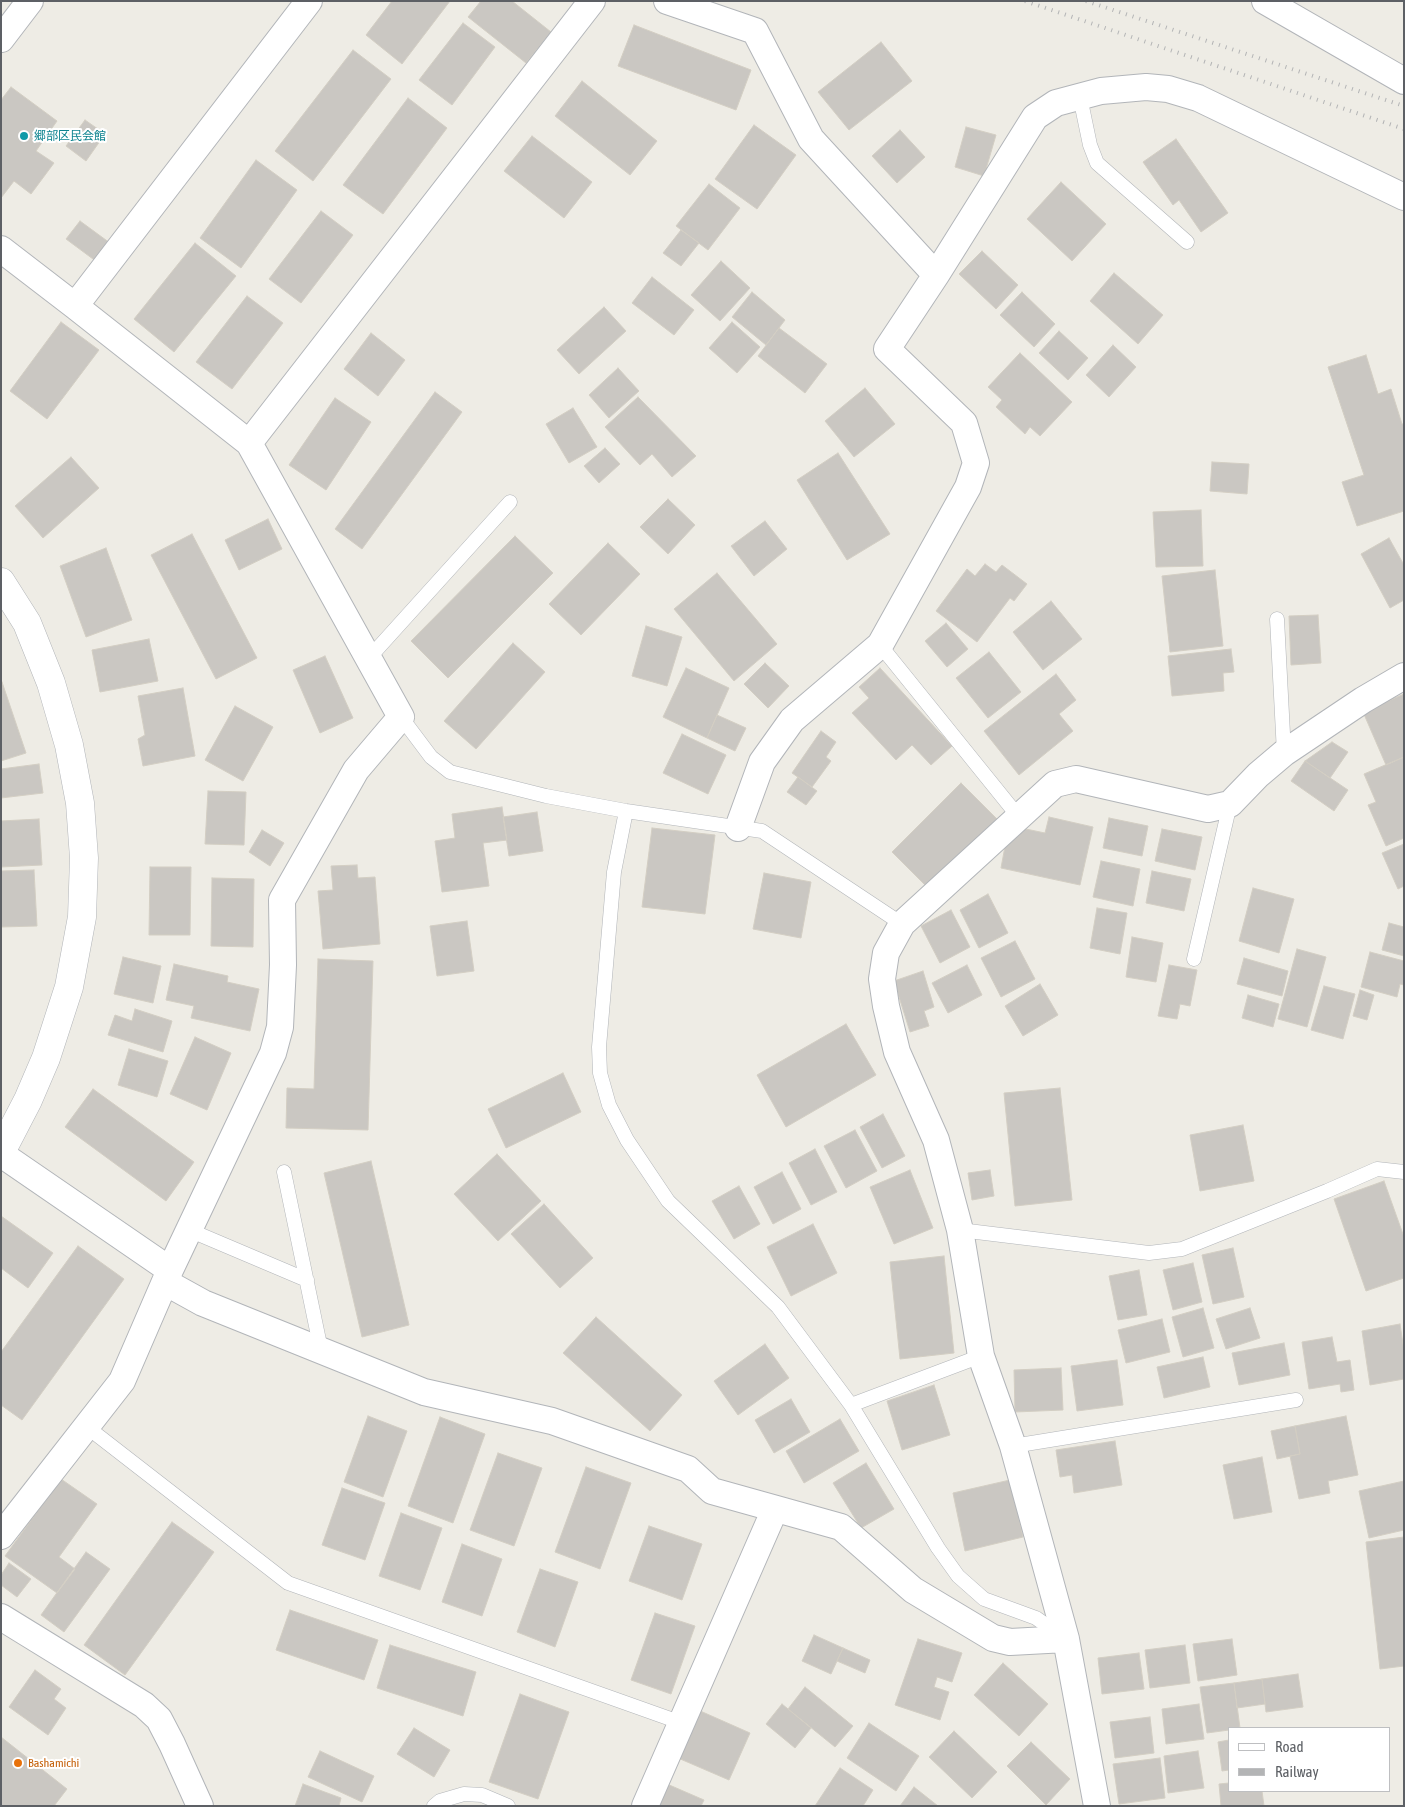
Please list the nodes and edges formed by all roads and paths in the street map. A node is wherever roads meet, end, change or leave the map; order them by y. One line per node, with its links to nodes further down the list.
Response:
1 (30, 1): 6 (street)
2 (309, 1): 13 (street)
3 (592, 1): 14 (street)
4 (667, 1): 12 (street)
5 (1264, 1): 7 (street)
6 (3, 31)
7 (1404, 81)
8 (1080, 97): 9 (street); 10 (lane); 12 (street)
9 (1404, 197)
10 (1187, 242)
11 (1, 249): 13 (street)
12 (936, 275): 18 (street)
13 (75, 306): 14 (street)
14 (249, 443): 19 (street)
15 (510, 502): 19 (lane)
16 (1, 582): 29 (street)
17 (1277, 619): 22 (lane)
18 (880, 645): 25 (lane); 26 (street)
19 (369, 658): 21 (street)
20 (1404, 676): 22 (street)
21 (402, 717): 24 (lane); 32 (street)
22 (1284, 753): 23 (street)
23 (1230, 804): 25 (street); 28 (lane)
24 (626, 811): 26 (lane); 39 (lane)
25 (1018, 816): 27 (street)
26 (738, 828): 27 (lane)
27 (902, 924): 33 (street)
28 (1194, 959)
29 (1, 1153): 34 (street)
30 (284, 1172): 35 (lane)
31 (1404, 1172): 33 (lane)
32 (189, 1230): 34 (street); 35 (lane)
33 (960, 1230): 37 (street)
34 (168, 1276): 36 (street); 40 (street)
35 (307, 1280): 36 (lane)
36 (321, 1350): 42 (street)
37 (981, 1356): 39 (lane); 41 (street)
38 (1296, 1400): 41 (lane)
39 (852, 1405): 45 (lane)
40 (87, 1427): 43 (street); 46 (lane)
41 (1012, 1446): 45 (street)
42 (775, 1509): 45 (street); 46 (street)
43 (1, 1536)
44 (1, 1617): 48 (street)
45 (1066, 1639): 47 (street)
46 (682, 1723): 51 (street)
47 (1094, 1804)
48 (200, 1806)
49 (434, 1806): 50 (lane)
50 (508, 1806)
51 (645, 1806)

